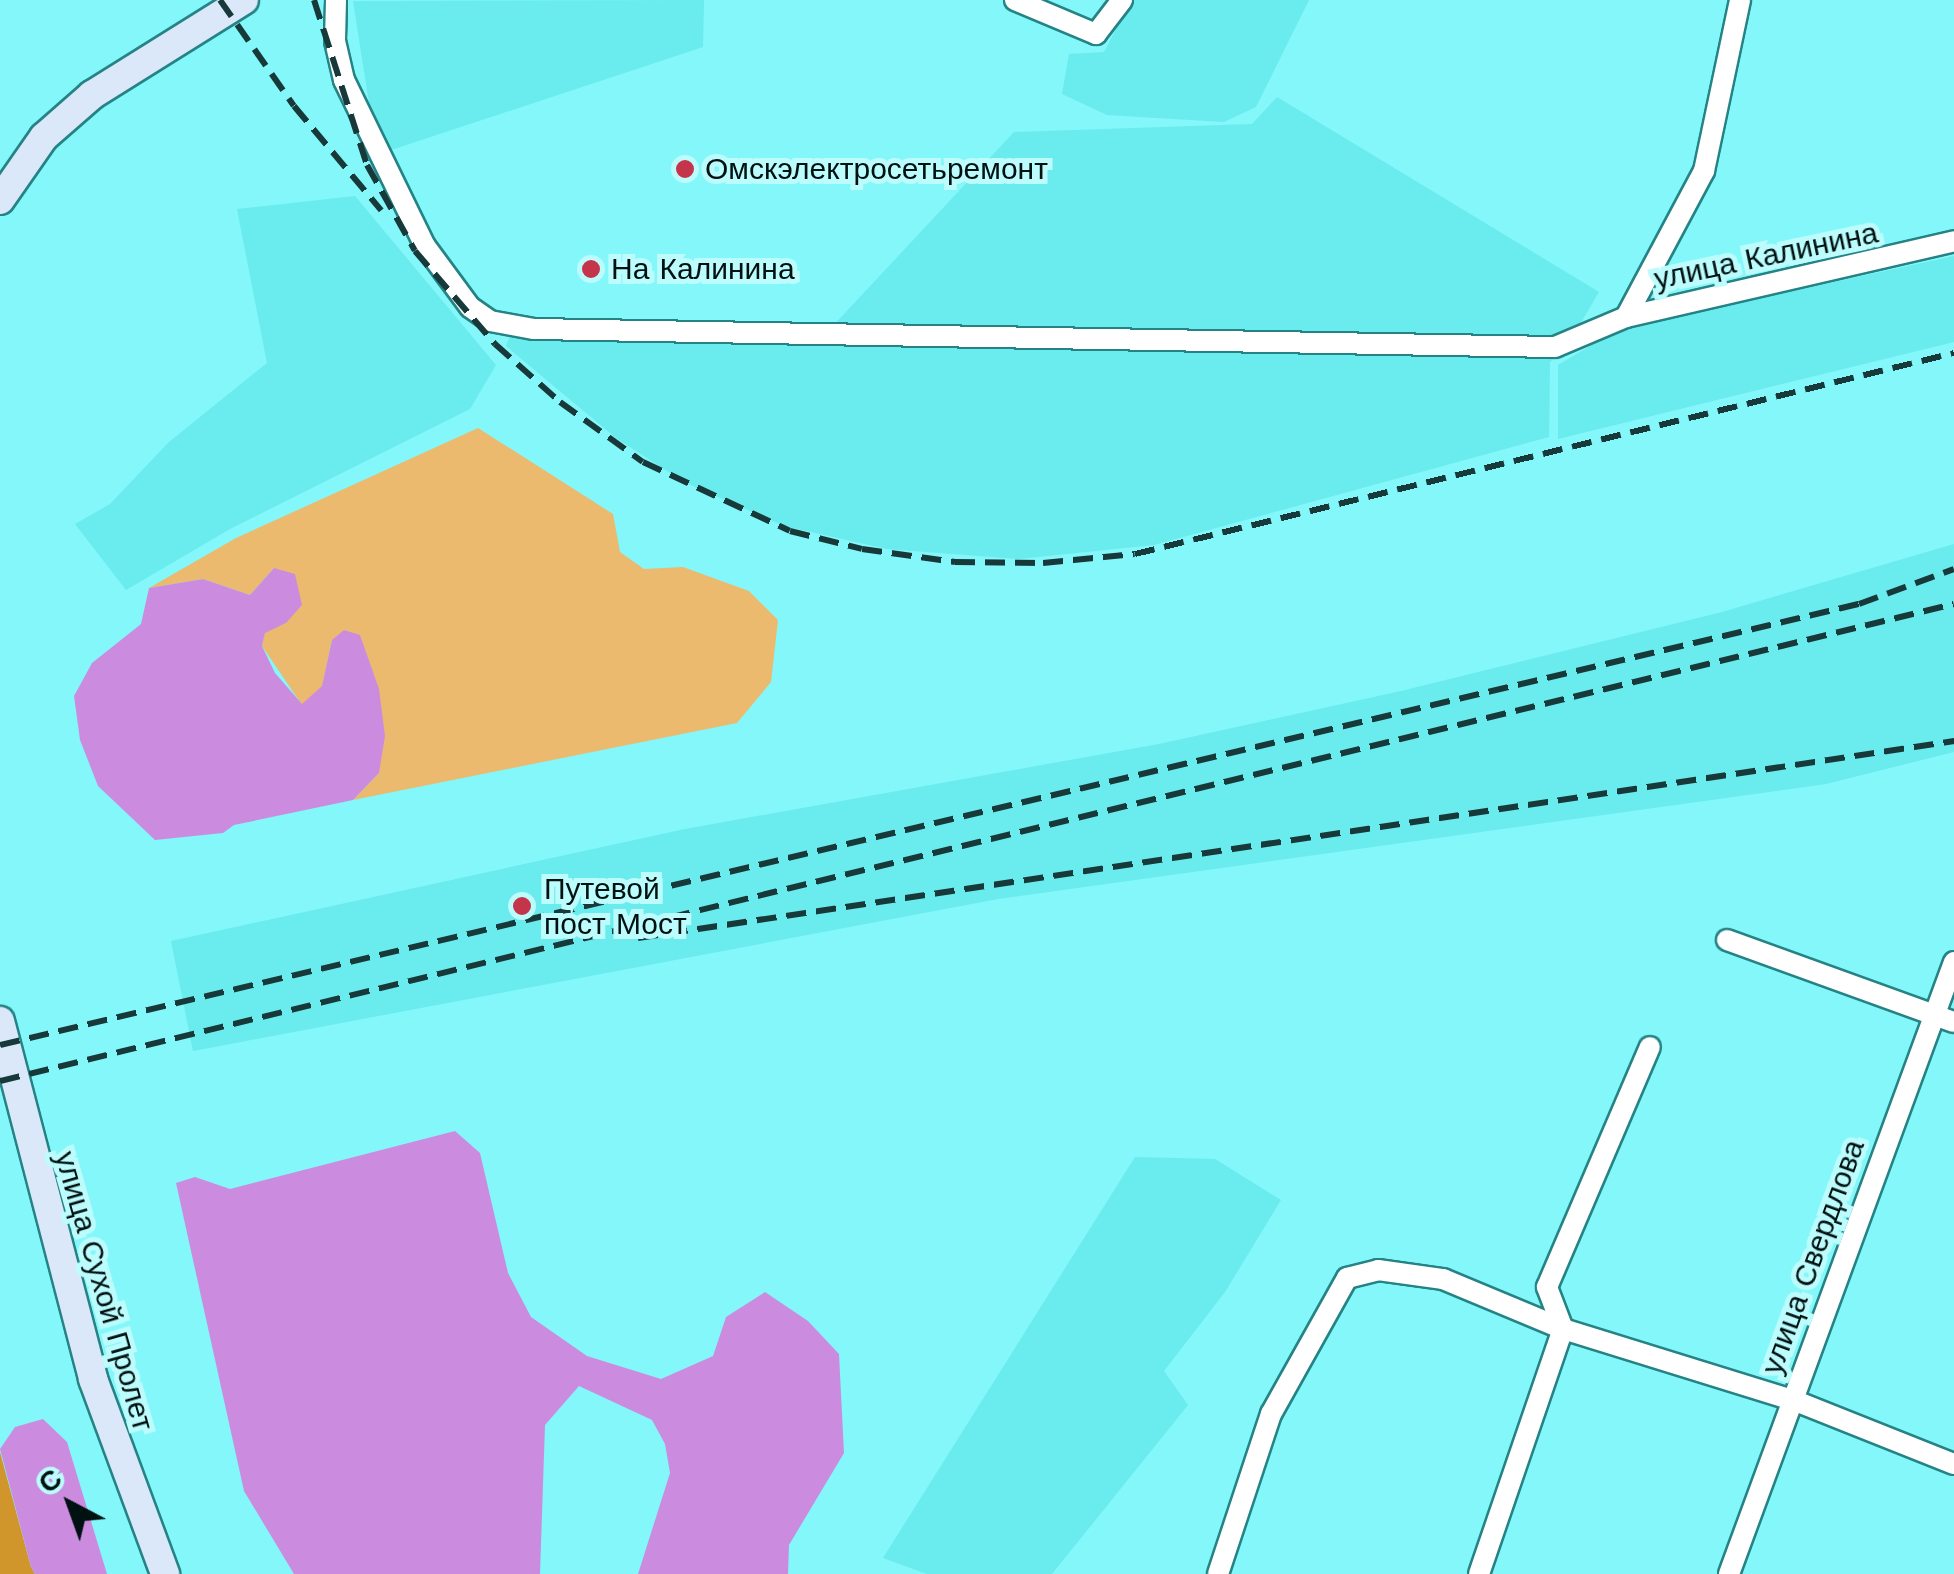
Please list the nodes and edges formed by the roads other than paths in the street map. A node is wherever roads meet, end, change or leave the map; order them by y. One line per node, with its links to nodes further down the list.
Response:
1 (244, 0): 6 (main road)
2 (336, 0): 8 (street, улица Калинина)
3 (1015, 0): 4 (street)
4 (1122, 0)
5 (1740, 0): 8 (street)
6 (0, 200)
7 (1954, 240): 8 (street, улица Калинина)
8 (1626, 317)
9 (1727, 940): 11 (street)
10 (1954, 962): 11 (street, улица Свердлова)
11 (1934, 1015): 13 (street); 16 (street, улица Свердлова)
12 (0, 1021): 18 (main road, улица Сухой Пролет)
13 (1954, 1022)
14 (1650, 1047): 15 (street)
15 (1563, 1329): 16 (street); 19 (street); 20 (street)
16 (1793, 1400): 17 (street); 21 (street, улица Свердлова)
17 (1954, 1464)
18 (165, 1574)
19 (1218, 1574)
20 (1479, 1574)
21 (1729, 1574)

